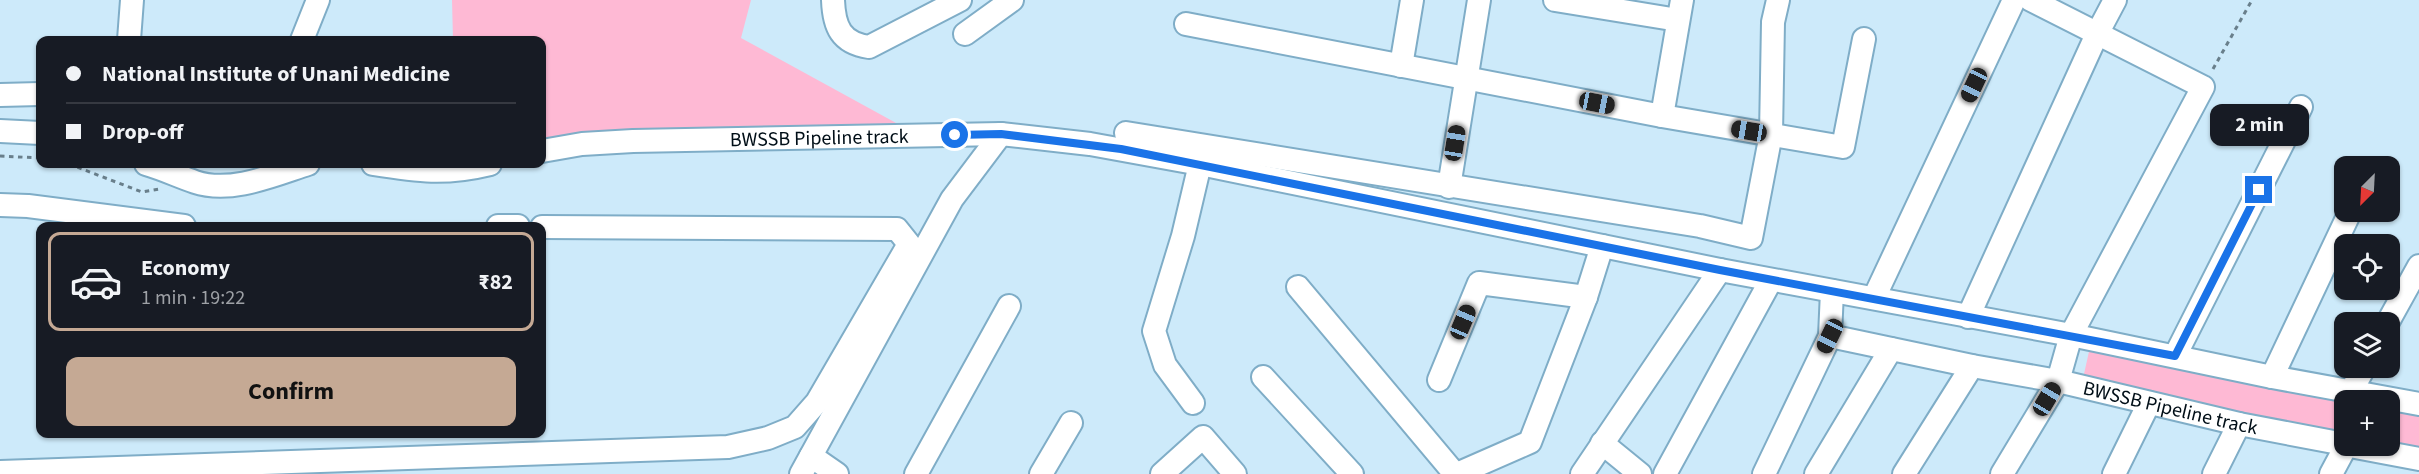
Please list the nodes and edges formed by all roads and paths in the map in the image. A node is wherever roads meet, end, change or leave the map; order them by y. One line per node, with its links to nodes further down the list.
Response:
1 (132, 0): 18 (street)
2 (318, 0): 19 (street)
3 (833, 0): 4 (street)
4 (960, 0)
5 (1012, 0): 16 (street)
6 (1412, 0): 21 (street)
7 (1479, 0): 22 (street)
8 (1555, 0): 14 (street)
9 (1778, 0): 32 (street)
10 (2014, 0): 57 (street)
11 (2031, 0): 17 (street)
12 (2115, 0): 17 (street)
13 (2252, 0): 23 (path)
14 (1680, 10): 27 (street)
15 (1185, 24): 21 (street)
16 (965, 34)
17 (2097, 34): 23 (street); 60 (street)
18 (129, 36)
19 (304, 36)
20 (1864, 39): 32 (street)
21 (1401, 66): 22 (street)
22 (1466, 78): 27 (street); 43 (street)
23 (2203, 87): 61 (street)
24 (36, 94): 25 (street)
25 (0, 95)
26 (2301, 107): 64 (street)
27 (1662, 116): 32 (street)
28 (0, 131): 29 (street)
29 (36, 133)
30 (1126, 133): 43 (street)
31 (1001, 134): 33 (street, BWSSB Pipeline track); 36 (street, BWSSB Pipeline track); 82 (street)
32 (1771, 135): 47 (street)
33 (546, 150)
34 (0, 156): 35 (path)
35 (36, 158)
36 (1200, 164): 49 (street, BWSSB Pipeline track); 73 (street)
37 (79, 168): 42 (path)
38 (158, 168): 42 (street)
39 (296, 168): 42 (street)
40 (403, 168): 41 (street)
41 (471, 168)
42 (174, 173)
43 (1449, 187): 47 (street)
44 (0, 205): 45 (street)
45 (153, 222)
46 (2345, 222): 67 (street)
47 (1700, 226): 50 (street)
48 (546, 227): 83 (street)
49 (1602, 246): 50 (street, BWSSB Pipeline track); 56 (street)
50 (1694, 264): 52 (street, BWSSB Pipeline track)
51 (2419, 266): 59 (street)
52 (1720, 270): 53 (street, BWSSB Pipeline track); 78 (street)
53 (1771, 280): 55 (street, BWSSB Pipeline track); 93 (street)
54 (1298, 287): 90 (street)
55 (1832, 291): 57 (street, BWSSB Pipeline track); 62 (street)
56 (1586, 297): 68 (street); 90 (street)
57 (1874, 298): 60 (street, BWSSB Pipeline track)
58 (1009, 306): 85 (street)
59 (2394, 312)
60 (1968, 317): 61 (street, BWSSB Pipeline track)
61 (2071, 335): 64 (street, BWSSB Pipeline track); 69 (street)
62 (1830, 336): 63 (street, BWSSB Pipeline track); 94 (street)
63 (1891, 349): 65 (street, BWSSB Pipeline track); 95 (street)
64 (2175, 356): 67 (street, BWSSB Pipeline track)
65 (1972, 366): 69 (street, BWSSB Pipeline track); 96 (street)
66 (1263, 377): 89 (street)
67 (2272, 377): 70 (street, BWSSB Pipeline track)
68 (1439, 380)
69 (2058, 381): 72 (street, BWSSB Pipeline track); 97 (street)
70 (2345, 390)
71 (2400, 400): 74 (street, BWSSB Pipeline track)
72 (2149, 403): 76 (street, BWSSB Pipeline track); 98 (street)
73 (1193, 404)
74 (2419, 404)
75 (1071, 423): 86 (street)
76 (2240, 424): 77 (street, BWSSB Pipeline track); 99 (street)
77 (2334, 442)
78 (1602, 443): 91 (street); 92 (street)
79 (2400, 455): 81 (street, BWSSB Pipeline track)
80 (2341, 456): 100 (street)
81 (2419, 459)
82 (806, 465): 84 (street)
83 (0, 472)
84 (837, 474)
85 (916, 474)
86 (1041, 474)
87 (1162, 474): 88 (street)
88 (1235, 474)
89 (1352, 474)
90 (1456, 474)
91 (1582, 474)
92 (1640, 474)
93 (1665, 474)
94 (1764, 474)
95 (1816, 474)
96 (1904, 474)
97 (2002, 474)
98 (2114, 474)
99 (2214, 474)
100 (2331, 474)

